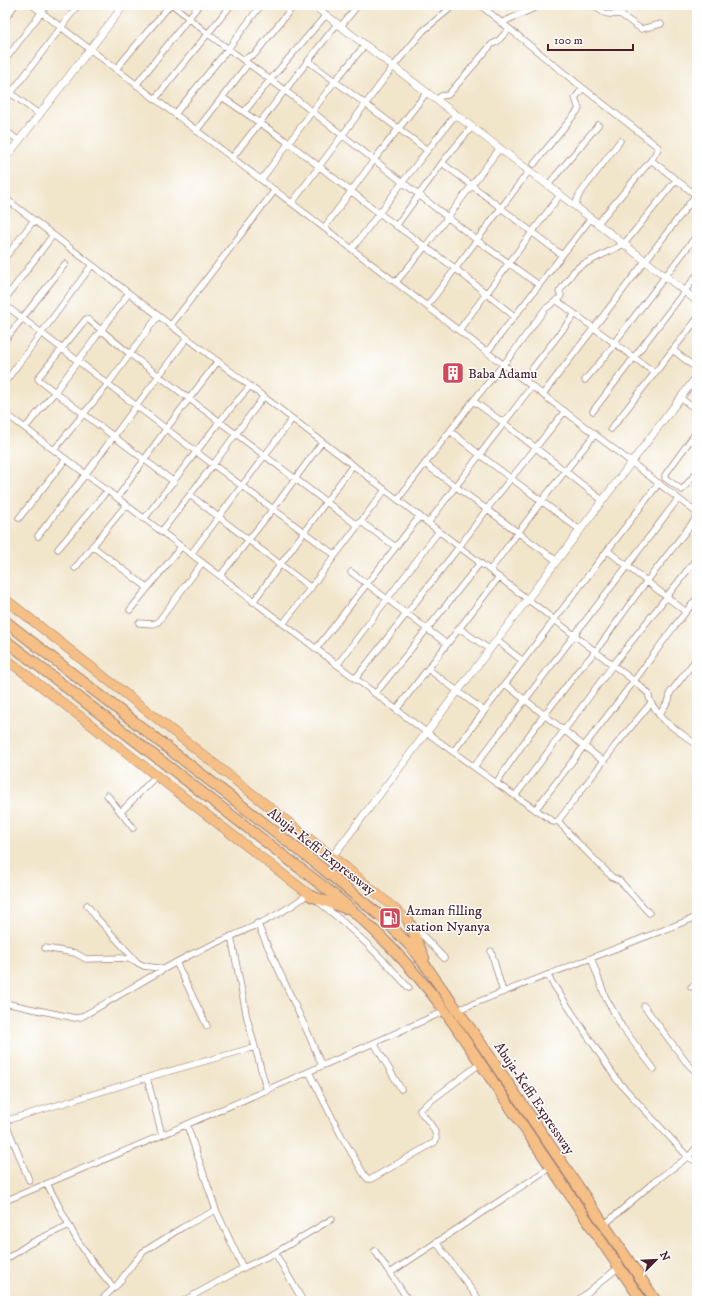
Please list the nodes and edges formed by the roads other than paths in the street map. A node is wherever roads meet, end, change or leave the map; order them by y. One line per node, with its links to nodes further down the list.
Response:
1 (15, 5): 20 (street)
2 (32, 5): 18 (street)
3 (47, 5): 18 (street)
4 (78, 5): 25 (street)
5 (124, 5): 29 (street)
6 (170, 5): 35 (street)
7 (173, 5): 21 (street)
8 (199, 5): 21 (street)
9 (230, 5): 27 (street)
10 (261, 5): 30 (street)
11 (294, 5): 33 (street)
12 (313, 5): 19 (street)
13 (358, 5): 24 (street)
14 (456, 5): 34 (street)
15 (480, 5): 22 (street)
16 (540, 5): 22 (street)
17 (593, 5): 23 (street)
18 (41, 12): 25 (street); 31 (street)
19 (326, 15): 24 (street); 36 (street)
20 (5, 18)
21 (189, 18): 27 (street); 38 (street)
22 (501, 23): 26 (street)
23 (661, 24)
24 (339, 25): 28 (street); 32 (street)
25 (60, 27): 29 (street); 43 (street)
26 (509, 29): 39 (street); 47 (street)
27 (208, 34): 30 (street); 45 (street)
28 (365, 45): 34 (street); 37 (street)
29 (90, 49): 35 (street); 53 (street)
30 (228, 49): 33 (street); 51 (street)
31 (5, 60)
32 (308, 61): 37 (street); 41 (street)
33 (246, 62): 36 (street); 44 (street)
34 (394, 67): 42 (street); 48 (street)
35 (116, 69): 38 (street)
36 (270, 80): 41 (street); 49 (street)
37 (335, 81): 48 (street); 50 (street)
38 (136, 85): 45 (street)
39 (583, 88): 69 (street); 71 (street)
40 (5, 89): 43 (street)
41 (284, 90): 50 (street); 54 (street)
42 (427, 92): 47 (street); 57 (street)
43 (11, 93): 46 (street); 53 (street)
44 (222, 97): 49 (street); 59 (street)
45 (155, 99): 51 (street)
46 (5, 100)
47 (437, 100): 52 (street)
48 (366, 105): 57 (street); 60 (street)
49 (244, 112): 54 (street)
50 (312, 112): 60 (street); 63 (street)
51 (175, 114): 59 (street)
52 (456, 114): 56 (street); 65 (street)
53 (40, 115): 61 (street)
54 (260, 122): 63 (street); 66 (street)
55 (598, 125): 78 (street)
56 (472, 126): 64 (street); 70 (street)
57 (398, 129): 65 (street); 68 (street)
58 (5, 130): 61 (street)
59 (196, 130): 66 (street)
60 (343, 136): 68 (street); 72 (street)
61 (19, 141): 67 (street)
62 (620, 141): 86 (street)
63 (289, 142): 72 (street); 74 (street)
64 (500, 148): 73 (street); 77 (street)
65 (427, 150): 76 (street)
66 (232, 158): 74 (street)
67 (5, 159)
68 (374, 160): 76 (street); 80 (street)
69 (651, 160): 75 (street); 92 (street)
70 (442, 163): 77 (street); 82 (street)
71 (534, 164)
72 (320, 166): 80 (street); 85 (street)
73 (529, 171): 78 (street); 87 (street)
74 (261, 180): 79 (street)
75 (676, 180): 83 (street); 99 (street)
76 (403, 182): 82 (street); 88 (street)
77 (472, 185): 87 (street); 89 (street)
78 (548, 185): 81 (street)
79 (275, 190): 85 (street); 126 (street)
80 (351, 191): 88 (street); 94 (street)
81 (560, 194): 86 (street); 95 (street)
82 (419, 195): 89 (street); 93 (street)
83 (697, 196): 104 (street)
84 (5, 198): 91 (street)
85 (292, 203): 94 (street)
86 (576, 206): 90 (street)
87 (502, 208): 95 (street); 98 (street)
88 (379, 213): 93 (street); 101 (street)
89 (448, 218): 98 (street); 100 (street)
90 (591, 218): 92 (street); 102 (street)
91 (34, 220): 96 (street); 103 (street)
92 (598, 223): 99 (street)
93 (396, 226): 100 (street)
94 (324, 228): 101 (street)
95 (532, 233): 102 (street); 106 (street)
96 (54, 235): 107 (street); 116 (street)
97 (697, 235): 110 (street)
98 (478, 241): 106 (street); 108 (street)
99 (624, 244): 104 (street); 117 (street)
100 (425, 247): 108 (street); 111 (street)
101 (352, 249): 111 (street)
102 (562, 254): 112 (street)
103 (5, 258)
104 (645, 260): 110 (street); 127 (street)
105 (65, 264): 124 (street)
106 (510, 264): 112 (street); 115 (street)
107 (92, 265): 114 (street); 130 (street)
108 (456, 269): 115 (street); 120 (street)
109 (697, 275): 113 (street)
110 (665, 276): 113 (street); 133 (street)
111 (396, 282): 120 (street)
112 (539, 285): 123 (street)
113 (684, 291): 118 (street); 138 (street)
114 (128, 293): 122 (street); 128 (street)
115 (487, 294): 123 (street); 129 (street)
116 (5, 299)
117 (556, 300): 121 (street); 141 (street)
118 (697, 301)
119 (5, 306): 124 (street)
120 (427, 306): 129 (street)
121 (575, 314): 127 (street); 147 (street)
122 (158, 316): 126 (street); 137 (street)
123 (514, 316): 136 (street)
124 (22, 318): 130 (street); 132 (street)
125 (697, 319): 135 (street)
126 (171, 325): 131 (street)
127 (594, 328): 133 (street); 153 (street)
128 (101, 330): 134 (street); 137 (street); 139 (street)
129 (459, 330): 136 (street)
130 (42, 333): 134 (street); 148 (street)
131 (187, 338): 140 (street); 144 (street)
132 (5, 340)
133 (614, 343): 138 (street); 146 (street)
134 (62, 348): 139 (street); 152 (street)
135 (673, 350): 142 (street); 143 (street)
136 (486, 352): 141 (street)
137 (130, 354): 144 (street); 149 (street)
138 (635, 358): 143 (street); 161 (street)
139 (78, 361): 149 (street); 152 (street)
140 (218, 361): 150 (street); 155 (street)
141 (503, 364): 147 (street); 157 (street)
142 (697, 369)
143 (655, 373): 169 (street)
144 (160, 375): 155 (street); 158 (street)
145 (697, 376): 156 (street)
146 (585, 380)
147 (526, 381): 151 (street)
148 (5, 382)
149 (108, 384): 158 (street); 163 (street)
150 (250, 386): 154 (street); 165 (street)
151 (532, 386): 153 (street); 166 (street)
152 (54, 392): 163 (street); 167 (street)
153 (543, 394): 160 (street)
154 (264, 396): 164 (street); 172 (street)
155 (190, 398): 165 (street); 168 (street)
156 (680, 398): 159 (street); 183 (street)
157 (473, 401): 166 (street); 170 (street)
158 (137, 406): 168 (street); 174 (street)
159 (697, 410)
160 (565, 411): 173 (street); 176 (street)
161 (593, 411)
162 (5, 413): 167 (street)
163 (83, 414): 174 (street); 177 (street)
164 (292, 419): 175 (street); 180 (street)
165 (220, 422): 172 (street); 178 (street)
166 (504, 423): 176 (street); 179 (street)
167 (25, 428): 177 (street)
168 (166, 429): 178 (street); 182 (street)
169 (611, 429)
170 (450, 431): 179 (street); 184 (street)
171 (697, 431): 188 (street)
172 (236, 434): 180 (street); 185 (street)
173 (595, 434): 183 (street); 187 (street)
174 (114, 437): 182 (street); 189 (street)
175 (322, 442): 186 (street); 191 (street)
176 (536, 448): 187 (street); 190 (street)
177 (54, 450): 181 (street)
178 (197, 452): 185 (street); 192 (street)
179 (480, 455): 190 (street); 195 (street)
180 (264, 456): 191 (street); 194 (street)
181 (66, 459): 189 (street); 212 (street)
182 (144, 460): 192 (street); 199 (street)
183 (632, 462): 193 (street); 202 (street)
184 (425, 464): 195 (street); 200 (street)
185 (213, 465): 194 (street); 198 (street)
186 (353, 465): 196 (street); 204 (street)
187 (565, 471): 202 (street); 203 (street)
188 (697, 472)
189 (86, 475): 197 (street); 221 (street)
190 (511, 478): 203 (street); 207 (street)
191 (295, 479): 204 (street); 206 (street)
192 (174, 482): 213 (street)
193 (659, 483): 201 (street); 228 (street)
194 (242, 486): 206 (street); 210 (street)
195 (456, 486): 207 (street); 215 (street)
196 (385, 490): 200 (street); 214 (street)
197 (107, 491): 199 (street); 227 (street)
198 (190, 495): 210 (street); 218 (street)
199 (117, 498): 205 (street)
200 (398, 499): 209 (street)
201 (678, 499): 208 (street); 236 (street)
202 (602, 500): 216 (street)
203 (541, 501): 216 (street); 220 (street)
204 (326, 502): 214 (street); 219 (street)
205 (126, 505): 213 (street); 223 (street)
206 (273, 509): 219 (street); 222 (street)
207 (487, 510): 220 (street); 226 (street)
208 (697, 513)
209 (420, 516): 215 (street); 225 (street)
210 (218, 517): 222 (street); 229 (street)
211 (697, 517): 242 (street)
212 (19, 518)
213 (144, 519): 218 (street)
214 (361, 522): 225 (street); 230 (street)
215 (428, 523): 217 (street)
216 (580, 530): 232 (street)
217 (439, 531): 226 (street); 249 (street)
218 (161, 532): 224 (street)
219 (304, 532): 230 (street); 235 (street)
220 (518, 532): 232 (street); 238 (street)
221 (38, 536)
222 (249, 540): 235 (street); 240 (street)
223 (92, 546): 237 (street); 244 (street)
224 (181, 547): 229 (street); 244 (street)
225 (396, 547): 243 (street)
226 (459, 547): 233 (street); 254 (street)
227 (58, 549)
228 (608, 551): 236 (street); 255 (street)
229 (190, 554): 234 (street)
230 (335, 556): 245 (street)
231 (697, 558): 246 (street)
232 (557, 561): 250 (street)
233 (480, 562): 238 (street); 260 (street)
234 (202, 563): 240 (street); 257 (street)
235 (281, 564): 245 (street); 251 (street)
236 (627, 567): 242 (street); 261 (street)
237 (75, 568)
238 (490, 570): 241 (street)
239 (350, 572): 243 (street)
240 (220, 576): 251 (street)
241 (499, 577): 250 (street); 259 (street)
242 (646, 582): 246 (street); 267 (street)
243 (367, 584): 249 (street); 266 (street)
244 (148, 588): 252 (street)
245 (311, 588): 258 (street)
246 (667, 597): 253 (street); 272 (street)
247 (697, 598): 253 (street)
248 (5, 599): 300 (main road, Abuja-Keffi Expressway)
249 (387, 599): 254 (street); 271 (street)
250 (528, 599): 255 (street); 263 (street)
251 (254, 602): 258 (street)
252 (130, 610)
253 (686, 612): 275 (street)
254 (407, 614): 260 (street); 274 (street)
255 (554, 620): 261 (street); 270 (street)
256 (5, 621): 316 (highway, Abuja-Keffi Expressway)
257 (139, 623)
258 (283, 624): 266 (street)
259 (459, 628): 264 (street); 265 (street)
260 (427, 630): 264 (street); 278 (street)
261 (574, 635): 267 (street); 279 (street)
262 (5, 640): 304 (highway, Abuja-Keffi Expressway)
263 (496, 640): 265 (street); 270 (street)
264 (447, 644): 273 (street)
265 (489, 649): 277 (street)
266 (316, 650): 271 (street)
267 (595, 652): 272 (street); 284 (street)
268 (5, 658): 292 (main road)
269 (697, 658): 283 (street)
270 (523, 661): 276 (street)
271 (337, 665): 274 (street)
272 (613, 665): 275 (street); 285 (street)
273 (428, 669): 277 (street); 281 (street)
274 (356, 679): 278 (street)
275 (634, 681): 280 (street); 288 (street)
276 (505, 684): 279 (street); 282 (street)
277 (457, 691): 282 (street); 286 (street)
278 (375, 694): 281 (street)
279 (524, 699): 284 (street); 291 (street)
280 (651, 703): 283 (street); 290 (street)
281 (396, 710): 286 (street)
282 (484, 711): 289 (street)
283 (659, 715): 287 (street)
284 (544, 716): 285 (street); 293 (street)
285 (564, 731): 288 (street); 295 (street)
286 (426, 732): 289 (street); 300 (street)
287 (697, 745)
288 (584, 747): 290 (street); 296 (street)
289 (453, 752): 291 (street)
290 (603, 761): 298 (street)
291 (474, 767): 293 (street)
292 (156, 776): 297 (street); 301 (main road)
293 (496, 783): 295 (street)
294 (107, 795): 297 (street)
295 (514, 796): 296 (street)
296 (535, 810): 298 (street)
297 (121, 812): 299 (street)
298 (558, 821): 303 (street)
299 (133, 828)
300 (332, 857): 306 (main road, Abuja-Keffi Expressway)
301 (310, 895): 304 (highway); 307 (street); 320 (street)
302 (87, 905): 314 (street)
303 (649, 913)
304 (358, 915): 325 (highway, Abuja-Keffi Expressway)
305 (697, 917): 312 (street)
306 (408, 920): 311 (street); 316 (highway)
307 (257, 923): 308 (street); 330 (street)
308 (231, 936): 313 (street); 328 (street)
309 (45, 948): 314 (street)
310 (491, 951): 321 (street)
311 (444, 958)
312 (591, 958): 317 (street); 331 (street)
313 (176, 962): 315 (street); 326 (street)
314 (138, 963): 315 (street)
315 (165, 969): 322 (street)
316 (428, 969): 324 (highway, Abuja-Keffi Expressway)
317 (547, 975): 321 (street); 340 (street)
318 (697, 985): 319 (street)
319 (691, 987)
320 (409, 988)
321 (504, 992): 324 (street)
322 (5, 1003)
323 (644, 1006): 333 (street)
324 (457, 1010): 349 (highway, Abuja-Keffi Expressway)
325 (445, 1011): 327 (street); 329 (highway, Abuja-Keffi Expressway)
326 (206, 1026)
327 (374, 1043): 330 (street); 335 (street)
328 (255, 1047): 334 (street); 336 (street)
329 (481, 1064): 332 (street); 342 (highway, Abuja-Keffi Expressway)
330 (322, 1066): 332 (street)
331 (654, 1069)
332 (308, 1072): 336 (street)
333 (697, 1073)
334 (147, 1078): 338 (street); 343 (street)
335 (401, 1088)
336 (267, 1091): 337 (street)
337 (187, 1125): 338 (street); 346 (street)
338 (162, 1136): 344 (street)
339 (697, 1147): 340 (street)
340 (688, 1157): 341 (street); 349 (street)
341 (697, 1162)
342 (551, 1167): 350 (street); 354 (highway, Abuja-Keffi Expressway)
343 (29, 1180)
344 (47, 1184): 345 (street); 348 (street)
345 (5, 1201)
346 (216, 1210): 355 (street); 357 (street)
347 (332, 1219): 352 (street)
348 (69, 1225): 353 (street); 357 (street)
349 (604, 1225): 365 (highway, Abuja-Keffi Expressway)
350 (436, 1242): 356 (street); 362 (street)
351 (375, 1251): 356 (street)
352 (275, 1254): 355 (street); 360 (street)
353 (5, 1260)
354 (618, 1267): 363 (street); 364 (highway, Abuja-Keffi Expressway)
355 (243, 1268): 359 (street)
356 (390, 1273): 361 (street)
357 (114, 1288): 358 (street)
358 (100, 1301)
359 (183, 1301)
360 (303, 1301)
361 (409, 1301)
362 (480, 1301)
363 (577, 1301)
364 (642, 1301)
365 (656, 1301)

